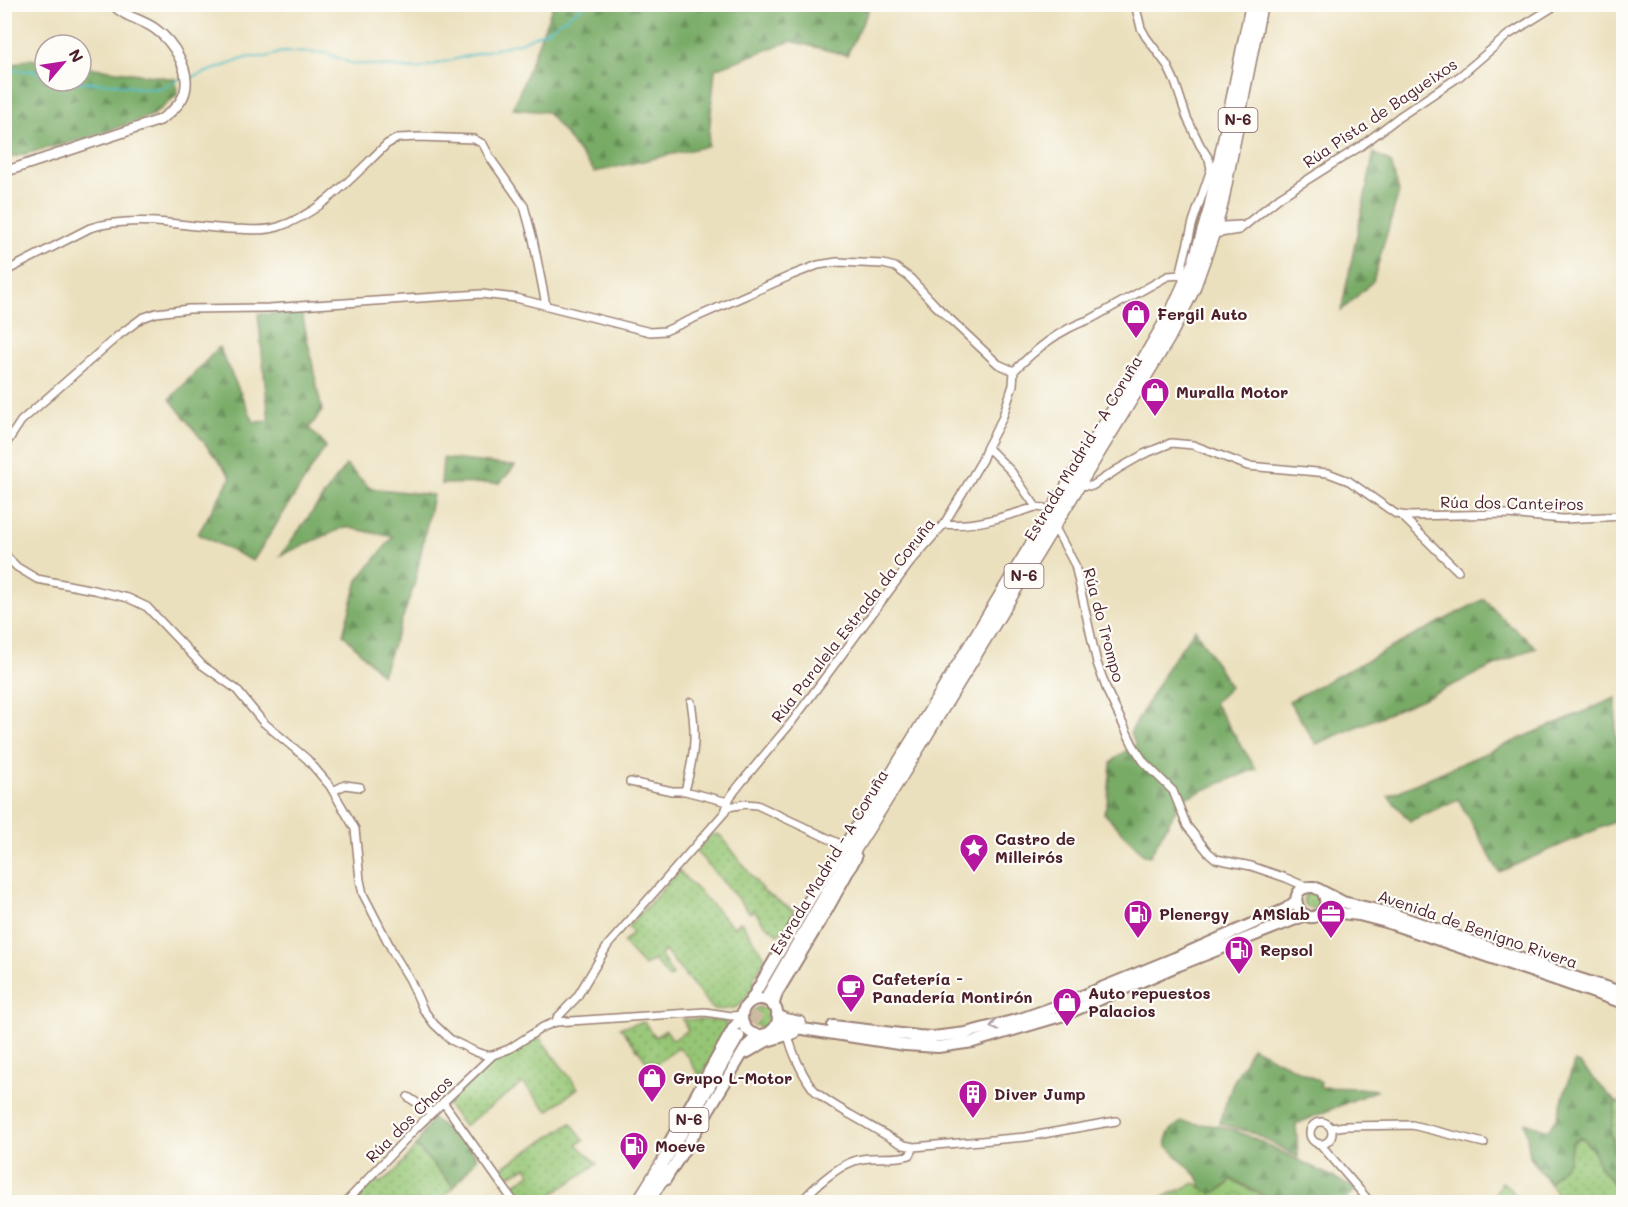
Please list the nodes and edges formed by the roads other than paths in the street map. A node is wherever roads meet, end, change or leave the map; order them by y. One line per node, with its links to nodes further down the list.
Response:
1 (113, 4): 7 (street)
2 (1135, 4): 6 (street)
3 (1252, 4): 6 (highway, Estrada Madrid - A Coruña / N-6)
4 (1261, 4): 9 (highway, Estrada Madrid - A Coruña / N-6)
5 (1558, 4): 8 (street, Rúa Pista de Bagueixos)
6 (1215, 167): 11 (highway, Estrada Madrid - A Coruña / N-6); 11 (street)
7 (4, 172)
8 (1242, 227): 9 (street); 9 (street, Rúa Pista de Bagueixos)
9 (1217, 230): 16 (highway, Estrada Madrid - A Coruña / N-6)
10 (4, 272): 12 (street)
11 (1184, 277): 13 (street); 18 (highway, Estrada Madrid - A Coruña / N-6)
12 (546, 305): 13 (street); 14 (street)
13 (1014, 371): 15 (street, Rúa Paralela Estrada da Coruña)
14 (4, 447)
15 (987, 447): 17 (street); 21 (street, Rúa Paralela Estrada da Coruña)
16 (1079, 485): 19 (street); 22 (highway, Estrada Madrid - A Coruña / N-6)
17 (1036, 507): 18 (street); 21 (street)
18 (1051, 512): 26 (highway, Estrada Madrid - A Coruña / N-6)
19 (1401, 515): 20 (street, Rúa dos Canteiros); 24 (street)
20 (1623, 516)
21 (944, 524): 31 (street, Rúa Paralela Estrada da Coruña)
22 (1054, 526): 26 (highway, Estrada Madrid - A Coruña / N-6); 33 (street, Rúa do Trompo)
23 (4, 554): 29 (street)
24 (1458, 571)
25 (692, 702): 30 (street)
26 (896, 776): 32 (main road); 39 (highway, Estrada Madrid - A Coruña / N-6)
27 (630, 782): 30 (street)
28 (360, 787): 29 (street)
29 (333, 791): 48 (street)
30 (685, 791): 31 (street)
31 (728, 804): 32 (street); 43 (street, Rúa Paralela Estrada da Coruña)
32 (843, 847): 40 (main road)
33 (1304, 888): 34 (main road); 35 (main road)
34 (1323, 893): 36 (main road); 38 (main road, Avenida de Benigno Rivera)
35 (1296, 901): 37 (main road); 39 (main road, one-way to 39)
36 (1322, 911): 37 (main road); 41 (main road, Avenida de Benigno Rivera)
37 (1306, 915): 45 (main road)
38 (1623, 993)
39 (771, 1001): 40 (main road); 44 (main road)
40 (750, 1002): 42 (main road)
41 (1623, 1003)
42 (742, 1017): 43 (street); 47 (main road); 62 (main road)
43 (556, 1022): 48 (street, Rúa dos Chaos)
44 (772, 1030): 45 (main road); 47 (main road)
45 (815, 1030): 46 (main road)
46 (788, 1033): 49 (main road); 57 (street)
47 (759, 1035): 49 (main road)
48 (493, 1055): 51 (street, Rúa dos Chaos)
49 (740, 1057): 63 (main road)
50 (408, 1097): 52 (street)
51 (443, 1102): 52 (street, Rúa dos Chaos); 61 (street)
52 (432, 1113): 60 (street, Rúa dos Chaos)
53 (1116, 1121): 57 (street)
54 (1331, 1128): 55 (street); 56 (street); 56 (street)
55 (1484, 1143)
56 (1321, 1144): 65 (street)
57 (914, 1147): 64 (street)
58 (4, 1201): 59 (street)
59 (9, 1203)
60 (346, 1203)
61 (514, 1203)
62 (637, 1203): 63 (highway, N-6)
63 (649, 1203)
64 (801, 1203)
65 (1370, 1203)

